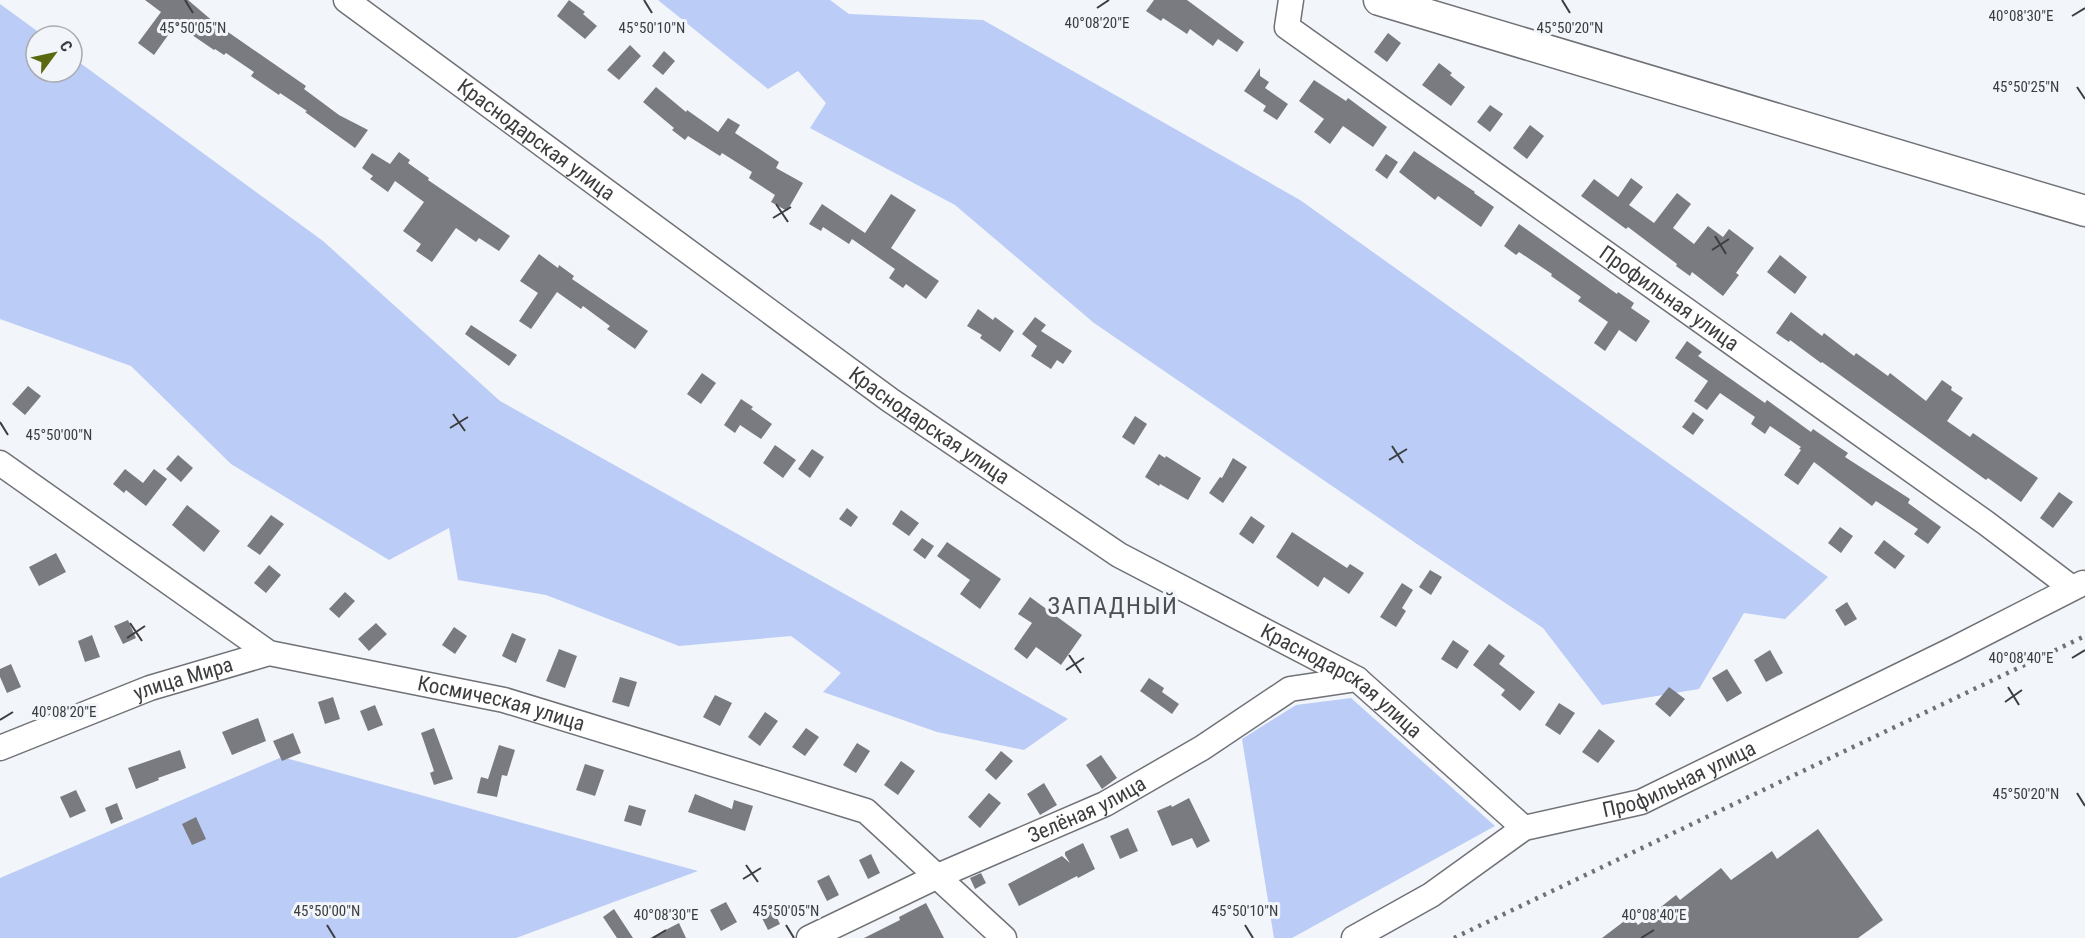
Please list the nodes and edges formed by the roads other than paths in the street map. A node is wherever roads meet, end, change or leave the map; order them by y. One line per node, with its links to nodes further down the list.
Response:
1 (346, 0): 8 (street, Краснодарская улица)
2 (1290, 0): 6 (street, Профильная улица)
3 (1379, 0): 4 (main road)
4 (2085, 211)
5 (0, 463): 7 (street, Космическая улица)
6 (2078, 585): 10 (street, Профильная улица)
7 (269, 653): 9 (street, улица Мира); 11 (street, Космическая улица)
8 (1357, 680): 10 (street, Краснодарская улица); 11 (street, Зелёная улица)
9 (0, 748)
10 (1524, 828): 14 (street, Профильная улица)
11 (938, 876): 12 (street, Зелёная улица); 13 (street, Космическая улица)
12 (809, 938)
13 (1004, 938)
14 (1354, 938)

